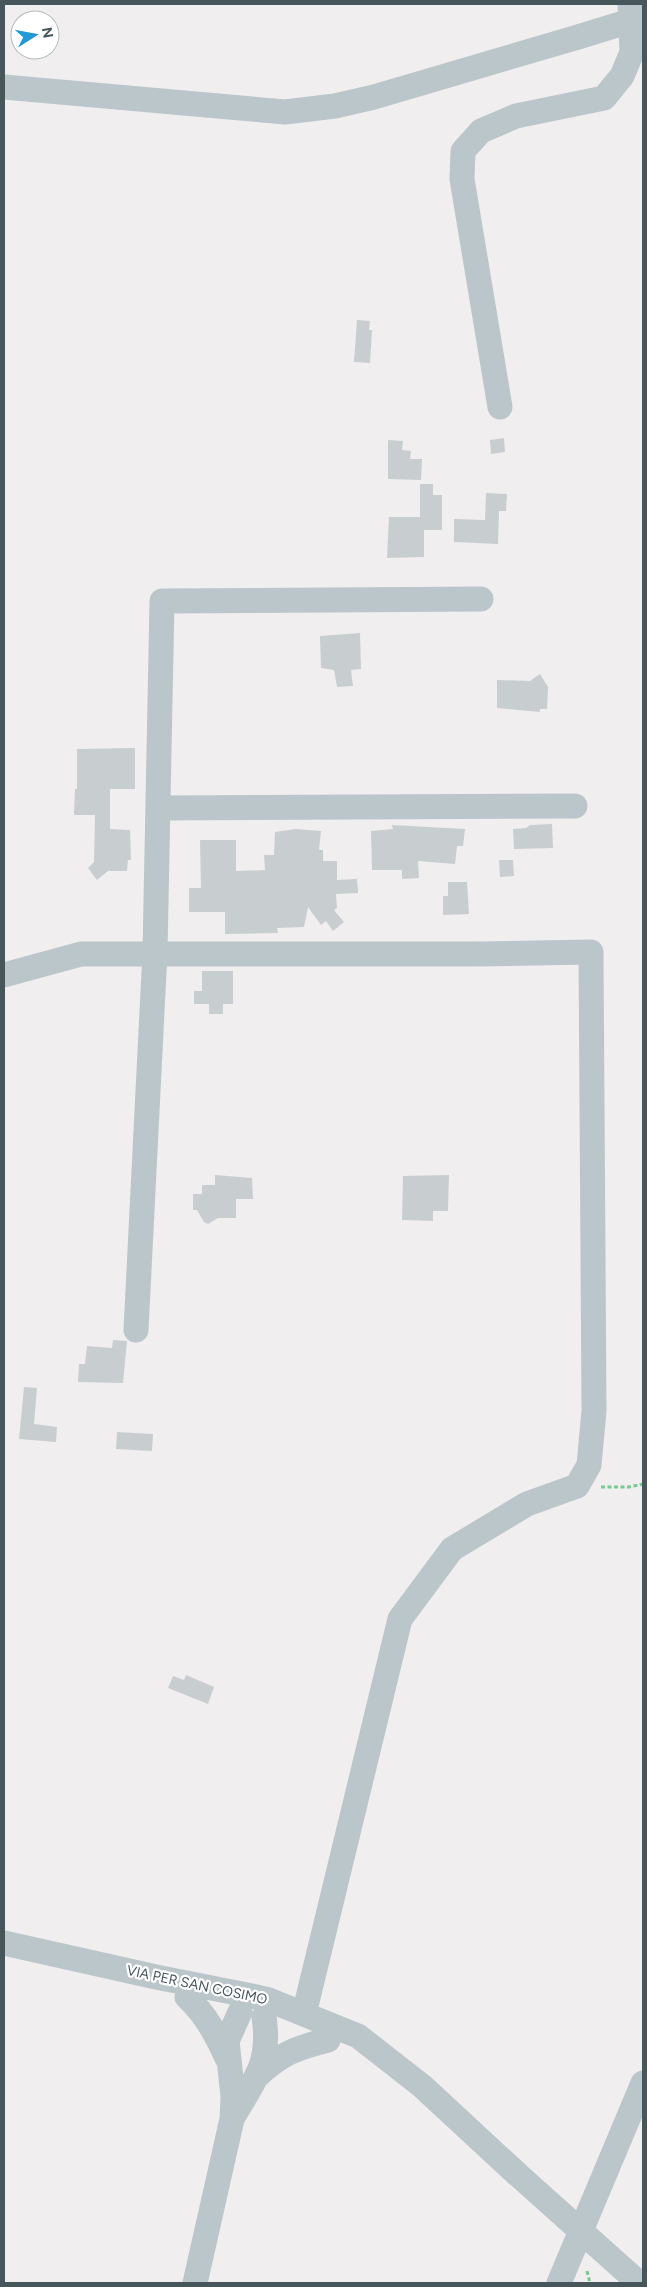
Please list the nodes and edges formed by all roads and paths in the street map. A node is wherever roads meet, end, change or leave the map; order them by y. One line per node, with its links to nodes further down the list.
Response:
1 (630, 4): 4 (street)
2 (643, 17): 3 (street, bridge)
3 (4, 88)
4 (500, 407)
5 (481, 598): 7 (street)
6 (574, 806): 7 (street)
7 (158, 808): 8 (street)
8 (155, 952): 9 (street); 10 (street); 12 (street)
9 (4, 975)
10 (136, 1330)
11 (643, 1484): 12 (path)
12 (578, 1486): 15 (street)
13 (4, 1943): 15 (street, VIA PER SAN COSIMO)
14 (186, 1997): 17 (street)
15 (304, 2014): 23 (street, VIA PER SAN COSIMO, bridge)
16 (328, 2040): 18 (street)
17 (227, 2058): 18 (street); 20 (street)
18 (256, 2077): 20 (street)
19 (643, 2083): 22 (street)
20 (232, 2119): 21 (street)
21 (195, 2283)
22 (559, 2283)
23 (639, 2283)

